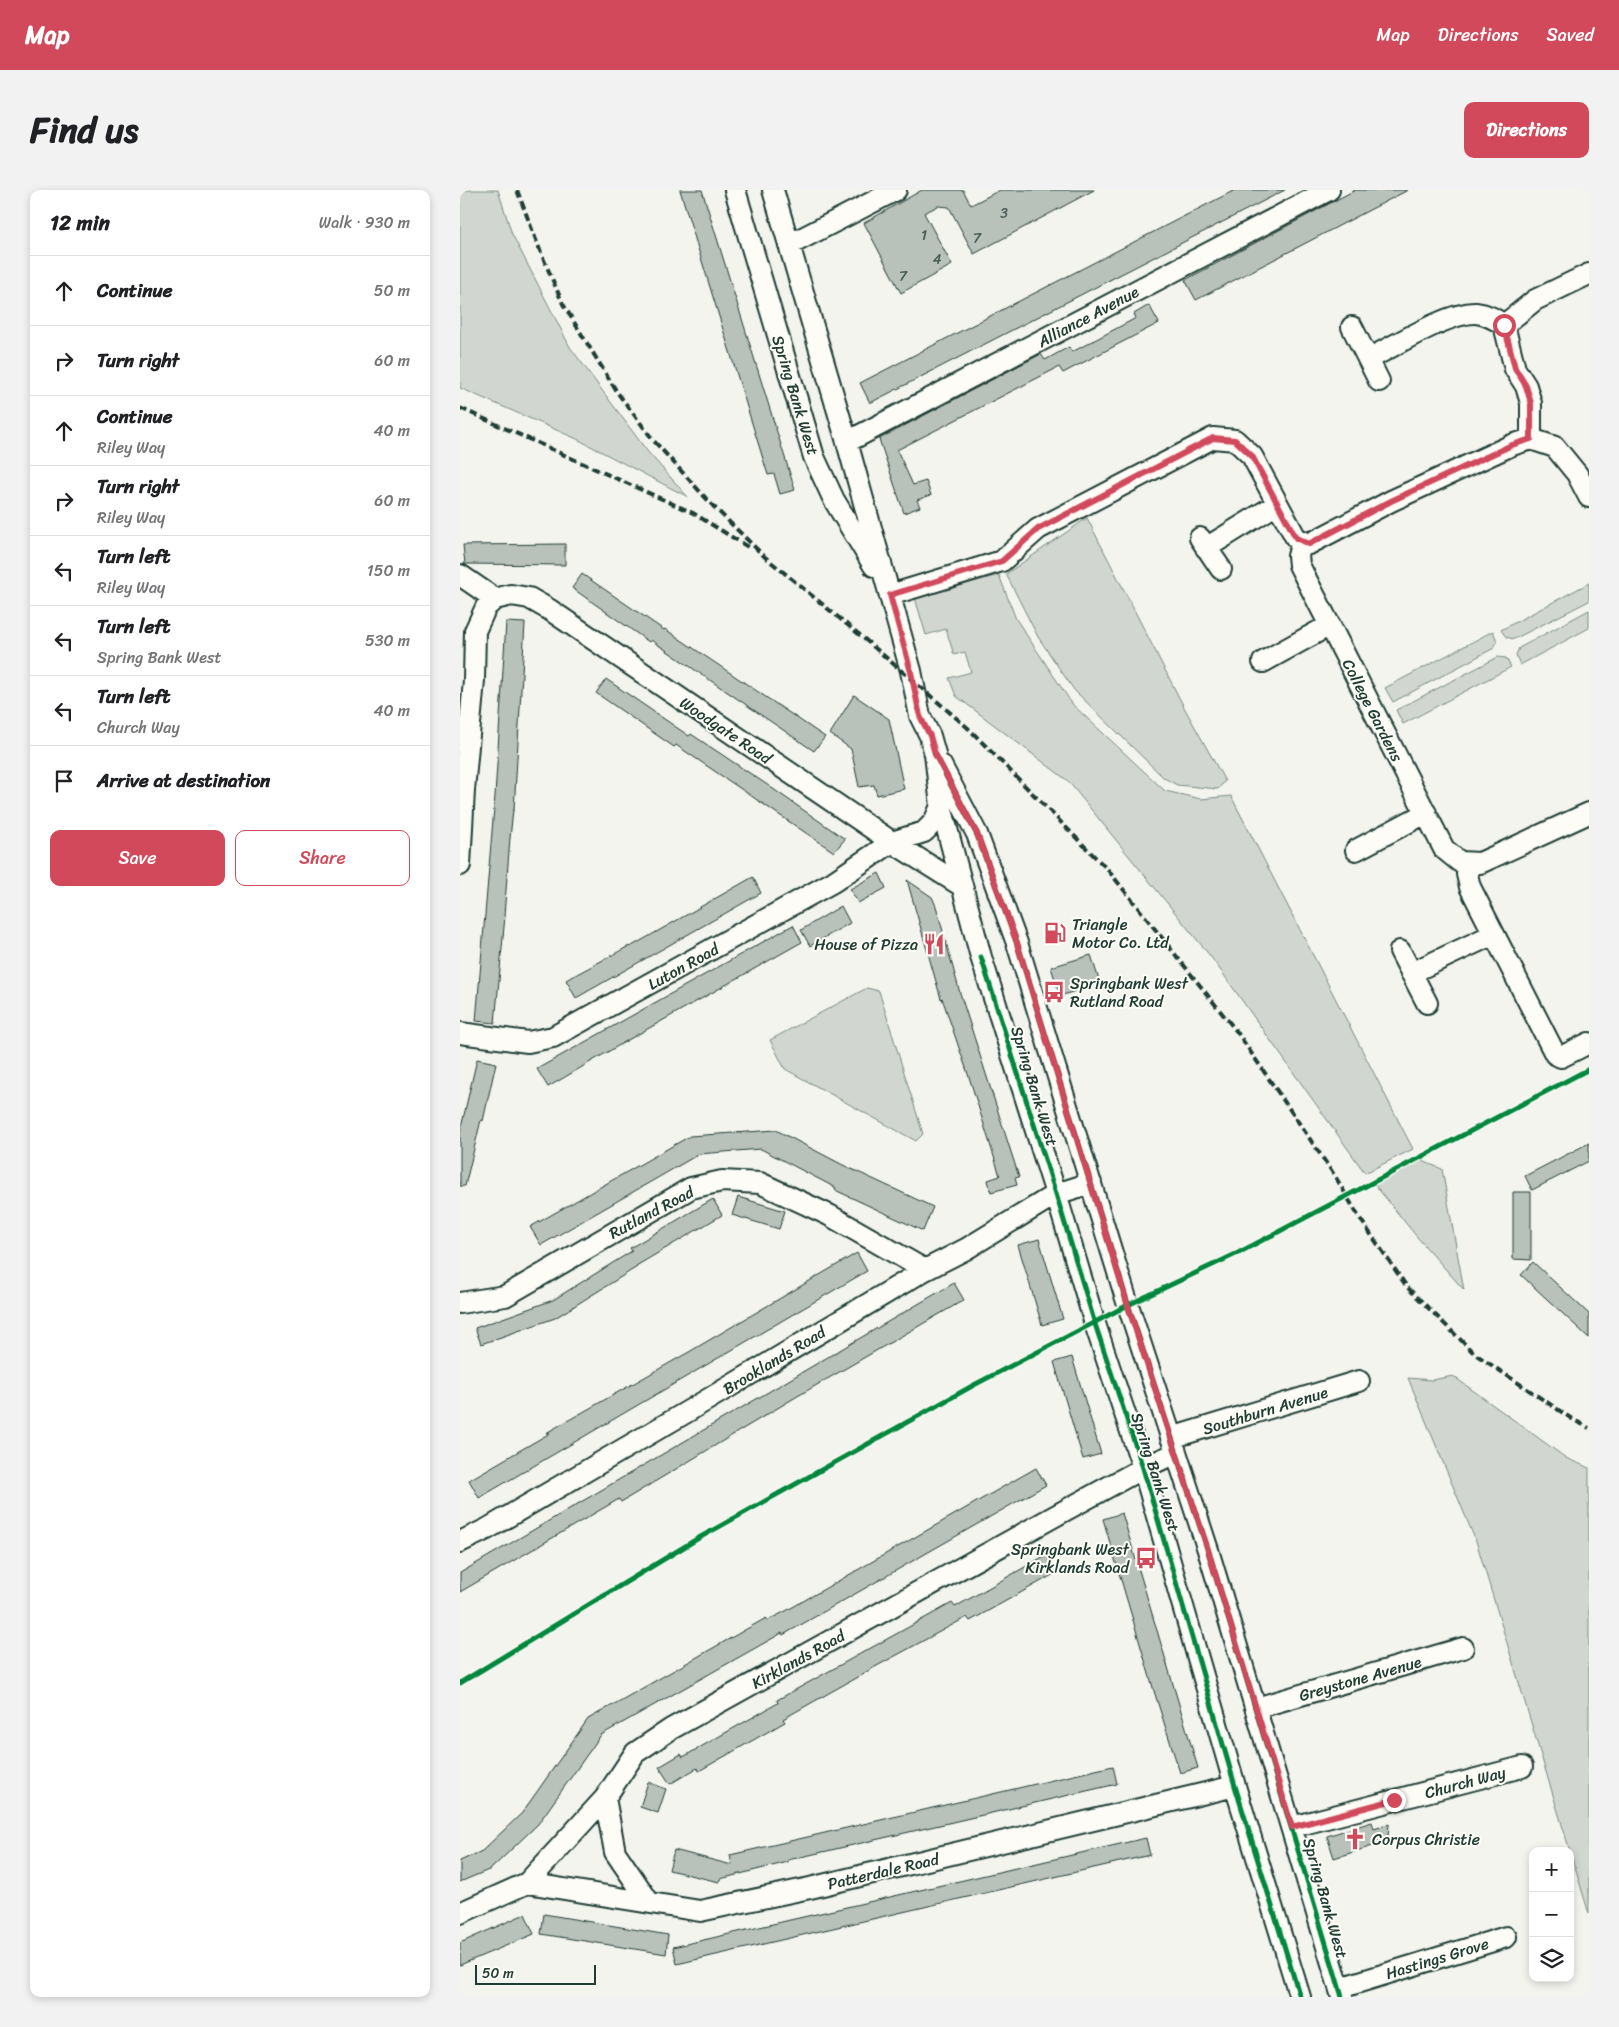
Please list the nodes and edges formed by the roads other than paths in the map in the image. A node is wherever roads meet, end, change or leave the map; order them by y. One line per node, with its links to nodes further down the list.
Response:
1 (736, 190): 19 (street, Spring Bank West)
2 (773, 190): 5 (street, Spring Bank West)
3 (896, 190): 5 (street)
4 (1329, 190): 12 (street, Alliance Avenue)
5 (789, 245): 12 (street, Spring Bank West)
6 (1589, 274): 7 (street)
7 (1504, 325): 9 (street); 11 (street)
8 (1352, 327): 9 (street)
9 (1368, 359): 10 (street)
10 (1379, 381)
11 (1531, 439): 13 (street); 16 (street)
12 (847, 442): 19 (street, Spring Bank West)
13 (1583, 470): 14 (street)
14 (1589, 497)
15 (1277, 504): 16 (street); 17 (street); 19 (street)
16 (1302, 541): 21 (street, College Gardens)
17 (1221, 569)
18 (460, 575): 20 (street)
19 (888, 591): 23 (street, Spring Bank West)
20 (490, 603): 27 (street, Woodgate Road); 30 (street)
21 (1330, 625): 22 (street); 25 (street, College Gardens)
22 (1263, 662)
23 (935, 754): 24 (street, Spring Bank West); 38 (street, Spring Bank West)
24 (941, 806): 27 (street, Luton Road); 31 (street, Spring Bank West)
25 (1426, 813): 28 (street); 29 (street, College Gardens)
26 (1580, 817): 29 (street)
27 (892, 842): 31 (street, Woodgate Road); 36 (street, Luton Road)
28 (1356, 850)
29 (1471, 863): 32 (street)
30 (460, 865)
31 (962, 886): 39 (street, Spring Bank West)
32 (1494, 934): 34 (street); 37 (street)
33 (1400, 951): 34 (street)
34 (1411, 973): 35 (street)
35 (1427, 1003)
36 (460, 1033)
37 (1589, 1043)
38 (1090, 1183): 39 (street, Brooklands Road); 43 (street, Spring Bank West)
39 (1056, 1194): 40 (street, Brooklands Road); 44 (street, Spring Bank West)
40 (926, 1270): 41 (street, Rutland Road); 45 (street, Brooklands Road)
41 (461, 1304)
42 (1359, 1381): 43 (street, Southburn Avenue)
43 (1173, 1446): 44 (street, Kirklands Road); 47 (street, Spring Bank West)
44 (1143, 1468): 49 (street, Spring Bank West); 50 (street, Kirklands Road)
45 (460, 1542)
46 (1463, 1648): 47 (street, Greystone Avenue)
47 (1256, 1708): 51 (street, Spring Bank West)
48 (1522, 1767): 51 (street, Church Way)
49 (1235, 1786): 53 (street, Patterdale Road); 57 (street, Spring Bank West)
50 (605, 1798): 52 (street, Kirklands Road); 53 (street)
51 (1292, 1827): 56 (street, Spring Bank West)
52 (527, 1883): 53 (street, Patterdale Road); 54 (street, Kirklands Road)
53 (649, 1902)
54 (460, 1913)
55 (1506, 1937): 56 (street, Hastings Grove)
56 (1341, 1993)
57 (1300, 1997)

